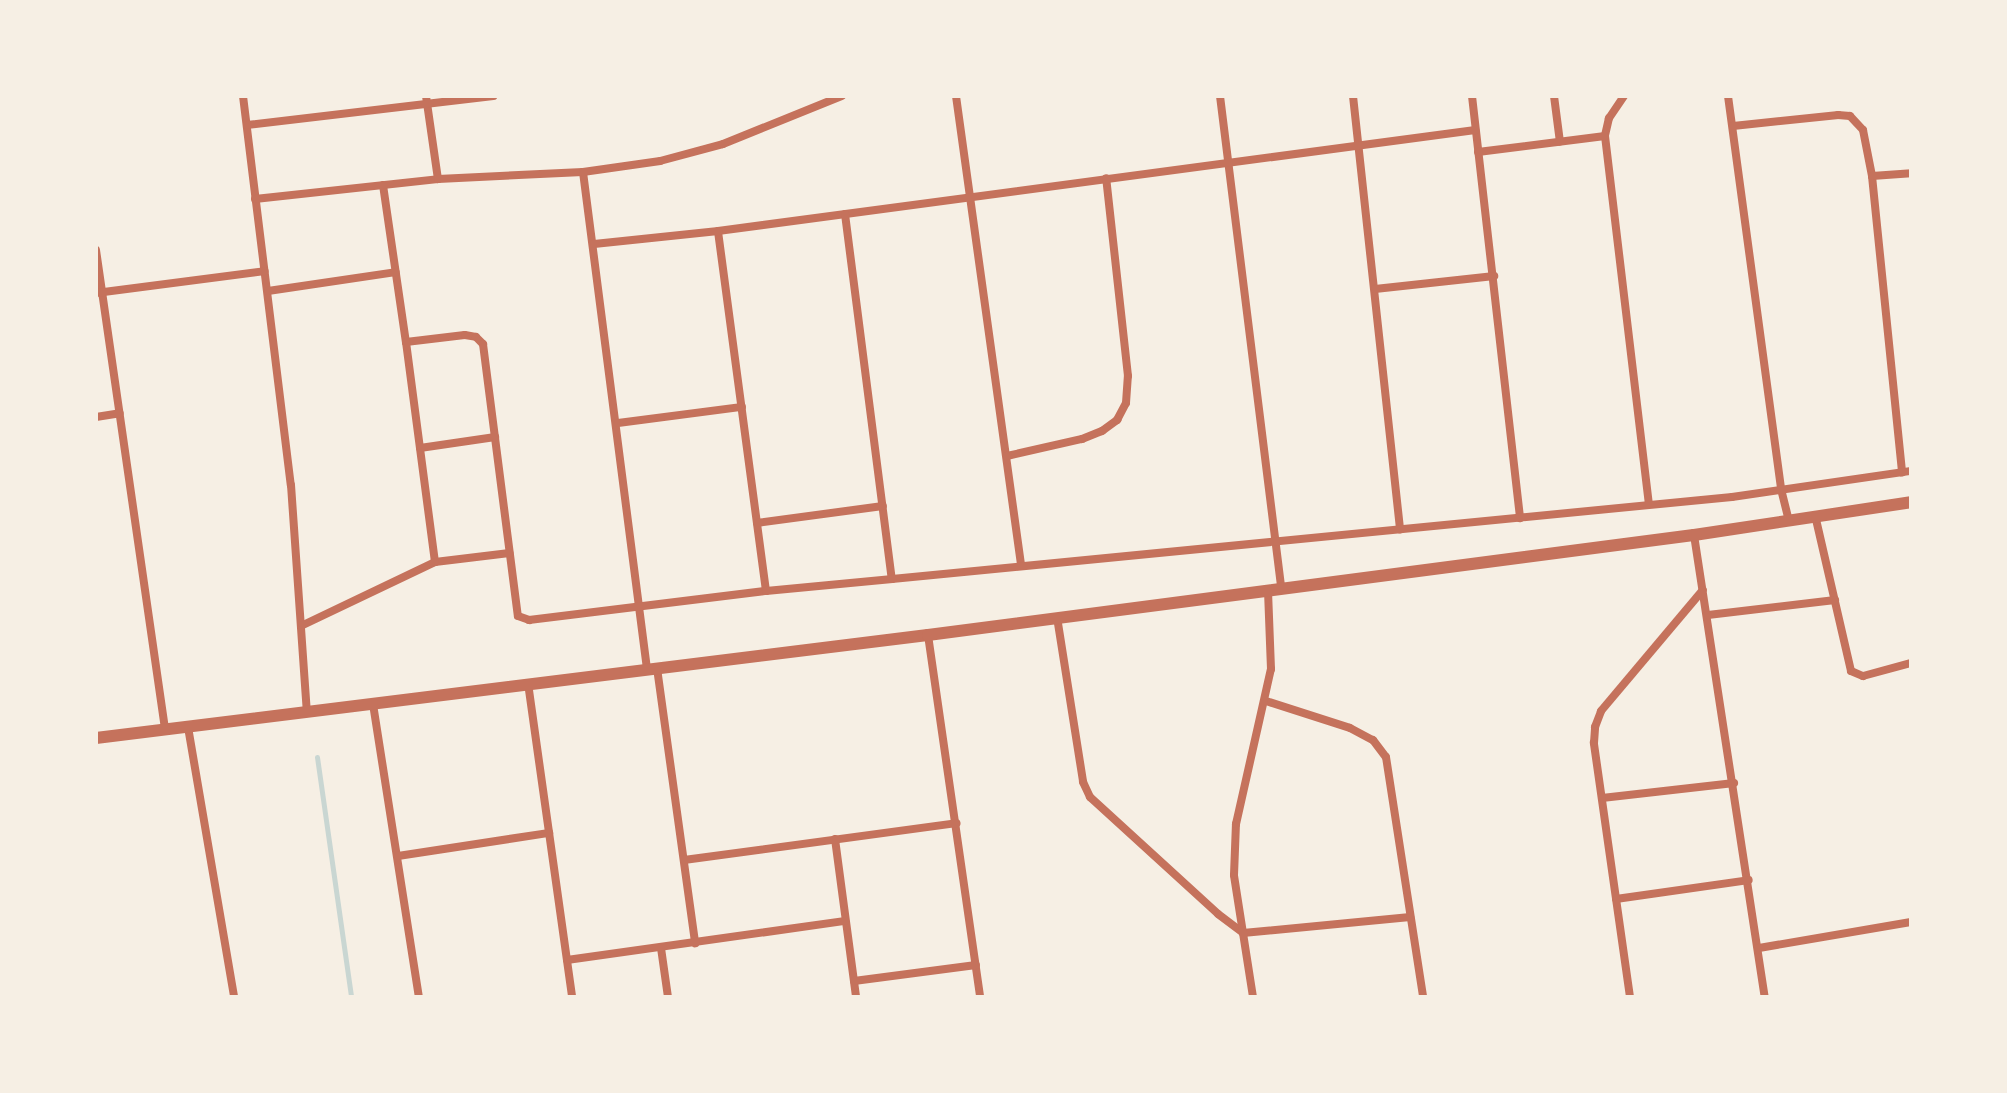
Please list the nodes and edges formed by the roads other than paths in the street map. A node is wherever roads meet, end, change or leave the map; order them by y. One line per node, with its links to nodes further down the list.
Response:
1 (243, 96): 12 (street)
2 (493, 96): 11 (street)
3 (842, 96): 20 (street)
4 (956, 96): 26 (street)
5 (1220, 96): 19 (street)
6 (1353, 96): 17 (street)
7 (1472, 96): 14 (street)
8 (1554, 96): 16 (street)
9 (1624, 96): 15 (street)
10 (1728, 96): 13 (street)
11 (426, 100): 12 (street); 24 (street)
12 (247, 125): 27 (street)
13 (1733, 126): 22 (street); 47 (street)
14 (1475, 130): 17 (street); 18 (street)
15 (1605, 136): 16 (street); 49 (street)
16 (1560, 142): 18 (street)
17 (1359, 143): 19 (street); 35 (street)
18 (1478, 152): 34 (street)
19 (1228, 162): 23 (street); 57 (street)
20 (583, 172): 24 (street); 30 (street)
21 (1911, 173): 22 (street)
22 (1872, 176): 46 (street)
23 (1106, 178): 26 (street); 45 (street)
24 (438, 179): 25 (street)
25 (383, 185): 27 (street); 33 (street)
26 (971, 196): 28 (street); 45 (street)
27 (255, 199): 32 (street)
28 (845, 214): 29 (street); 50 (street)
29 (718, 231): 30 (street); 39 (street)
30 (594, 244): 42 (street)
31 (96, 250): 37 (street)
32 (265, 271): 36 (street); 37 (street)
33 (396, 272): 36 (street); 38 (street)
34 (1494, 276): 35 (street); 52 (street)
35 (1375, 289): 55 (street)
36 (268, 291): 69 (street)
37 (99, 293): 40 (street)
38 (406, 342): 43 (street); 44 (street)
39 (742, 407): 42 (street); 54 (street)
40 (120, 413): 41 (street); 78 (street)
41 (96, 417)
42 (618, 423): 66 (street)
43 (495, 437): 44 (street); 58 (street)
44 (420, 448): 59 (street)
45 (1007, 456): 60 (street)
46 (1906, 472): 47 (street)
47 (1781, 489): 49 (street); 53 (street)
48 (1911, 502): 51 (street)
49 (1649, 503): 52 (street)
50 (883, 506): 54 (street); 61 (street)
51 (1815, 514): 53 (street); 65 (street)
52 (1520, 518): 55 (street)
53 (1788, 518): 56 (street)
54 (757, 523): 64 (street)
55 (1400, 529): 57 (street)
56 (1694, 535): 62 (street); 63 (street)
57 (1274, 540): 60 (street); 62 (street)
58 (509, 553): 59 (street); 66 (street)
59 (435, 562): 69 (street)
60 (1021, 565): 61 (street)
61 (892, 579): 64 (street)
62 (1274, 589): 68 (street); 74 (street)
63 (1703, 590): 67 (street); 81 (street)
64 (766, 591): 66 (street)
65 (1835, 600): 67 (street); 71 (street)
66 (639, 606): 72 (street)
67 (1708, 615): 80 (street)
68 (1057, 617): 70 (street); 92 (street)
69 (303, 625): 76 (street)
70 (928, 635): 72 (street); 82 (street)
71 (1911, 663)
72 (652, 668): 73 (street); 86 (street)
73 (528, 683): 75 (street); 83 (street)
74 (1266, 701): 89 (street); 92 (street)
75 (373, 704): 76 (street); 85 (street)
76 (307, 712): 77 (street)
77 (188, 727): 78 (street); 99 (street)
78 (165, 729): 79 (street)
79 (96, 738)
80 (1734, 783): 81 (street); 87 (street)
81 (1602, 798): 88 (street)
82 (957, 823): 84 (street); 97 (street)
83 (549, 833): 85 (street); 96 (street)
84 (835, 839): 86 (street); 90 (street)
85 (398, 856): 100 (street)
86 (684, 860): 93 (street)
87 (1749, 880): 88 (street); 95 (street)
88 (1616, 899): 107 (street)
89 (1410, 917): 92 (street); 106 (street)
90 (845, 921): 93 (street); 98 (street)
91 (1911, 922): 95 (street)
92 (1243, 933): 105 (street)
93 (695, 943): 94 (street)
94 (661, 948): 96 (street); 102 (street)
95 (1759, 948): 108 (street)
96 (567, 960): 101 (street)
97 (976, 965): 98 (street); 104 (street)
98 (854, 981): 103 (street)
99 (234, 997)
100 (419, 997)
101 (572, 997)
102 (668, 997)
103 (856, 997)
104 (980, 997)
105 (1253, 997)
106 (1423, 997)
107 (1630, 997)
108 (1765, 997)

